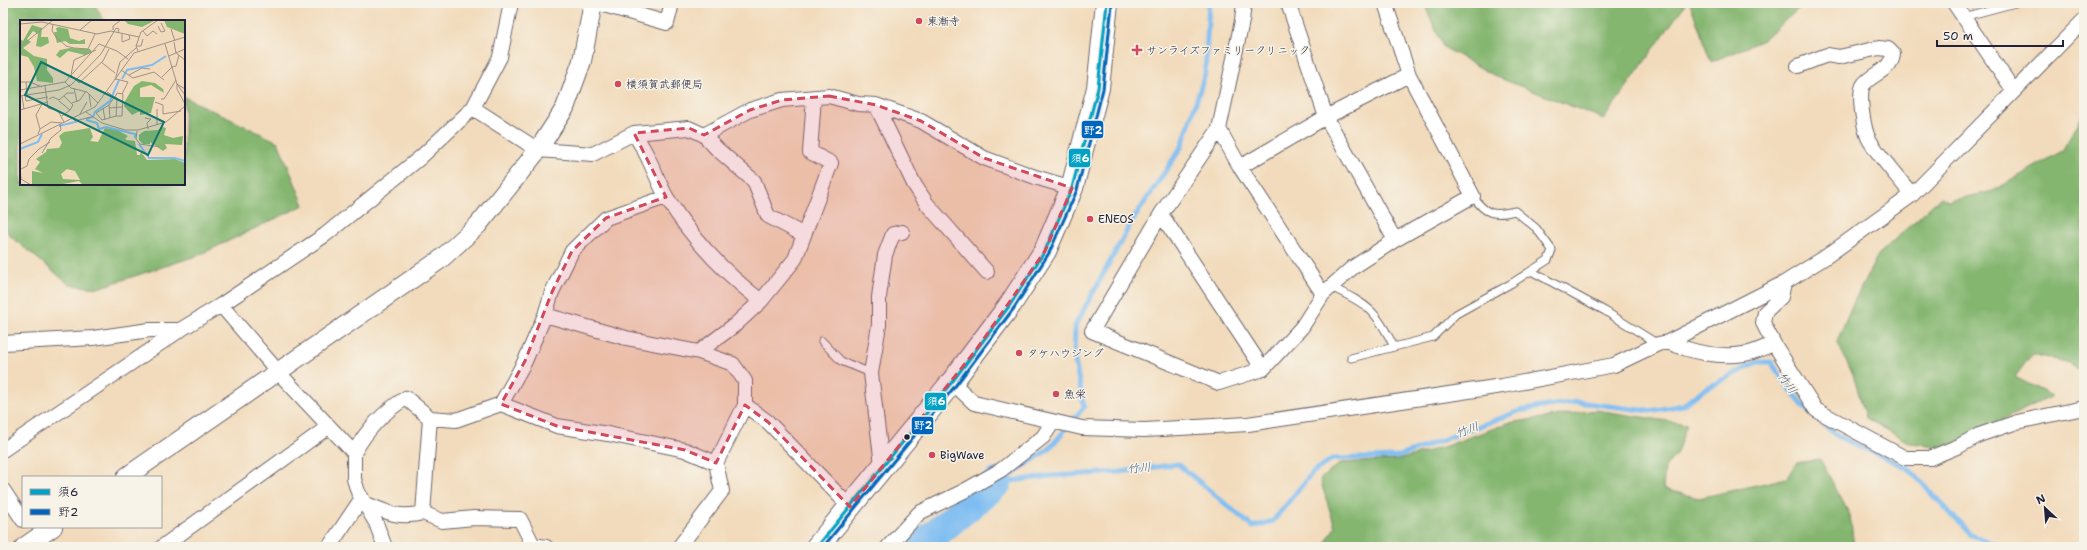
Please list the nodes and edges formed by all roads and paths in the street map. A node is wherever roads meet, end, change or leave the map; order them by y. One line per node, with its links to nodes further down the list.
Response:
1 (511, 3): 18 (street)
2 (593, 3): 23 (street)
3 (597, 3): 4 (street)
4 (672, 3)
5 (1107, 3): 25 (main road)
6 (1244, 3): 20 (street)
7 (1288, 3): 19 (street)
8 (1385, 3): 14 (street)
9 (1954, 3): 11 (street)
10 (2015, 3): 11 (lane)
11 (1963, 17): 15 (street)
12 (2084, 20): 15 (street)
13 (1798, 66): 26 (street)
14 (1409, 75): 19 (street); 27 (street)
15 (2014, 91): 26 (street)
16 (814, 97): 17 (street); 22 (street); 31 (street)
17 (876, 105): 25 (street); 34 (street)
18 (473, 108): 23 (street); 38 (street)
19 (1326, 117): 24 (street); 32 (street)
20 (1219, 129): 24 (street); 29 (street)
21 (634, 133): 22 (street); 23 (street); 28 (street)
22 (704, 134): 31 (street)
23 (538, 150): 50 (street)
24 (1240, 167): 36 (street)
25 (1072, 188): 51 (main road)
26 (1912, 195): 35 (street)
27 (1473, 196): 32 (street); 33 (lane)
28 (666, 197): 37 (street); 39 (street)
29 (1161, 214): 48 (street); 48 (street)
30 (902, 232): 49 (street)
31 (804, 235): 37 (street)
32 (1395, 240): 36 (street)
33 (1531, 271): 43 (lane); 45 (lane)
34 (987, 272)
35 (1784, 283): 43 (street); 44 (street)
36 (1327, 290): 45 (lane); 48 (street)
37 (761, 301): 46 (street)
38 (221, 305): 40 (street); 50 (street)
39 (545, 315): 46 (street); 52 (street)
40 (180, 330): 42 (street); 58 (street)
41 (822, 341): 49 (lane)
42 (3, 343)
43 (1663, 343): 44 (street); 56 (street)
44 (1774, 344): 54 (street)
45 (1394, 347): 47 (lane)
46 (699, 352): 53 (street)
47 (1351, 358)
48 (1262, 369)
49 (871, 372): 61 (street)
50 (279, 373): 57 (street); 62 (street)
51 (952, 382): 56 (street); 61 (main road)
52 (500, 404): 55 (street); 60 (street)
53 (745, 406): 60 (street); 65 (street)
54 (2084, 408)
55 (430, 418): 59 (street); 66 (street)
56 (1053, 422): 76 (street)
57 (328, 427): 59 (street); 71 (street)
58 (3, 450)
59 (354, 453): 64 (street)
60 (716, 463): 74 (street)
61 (882, 465): 65 (main road)
62 (127, 476)
63 (3, 490): 67 (street)
64 (363, 500): 66 (street); 72 (street); 73 (street)
65 (850, 507): 75 (main road)
66 (423, 513): 70 (street)
67 (22, 518)
68 (51, 528): 69 (street)
69 (29, 538)
70 (535, 546)
71 (162, 547)
72 (329, 547)
73 (385, 547)
74 (679, 547)
75 (817, 547)
76 (888, 547)

